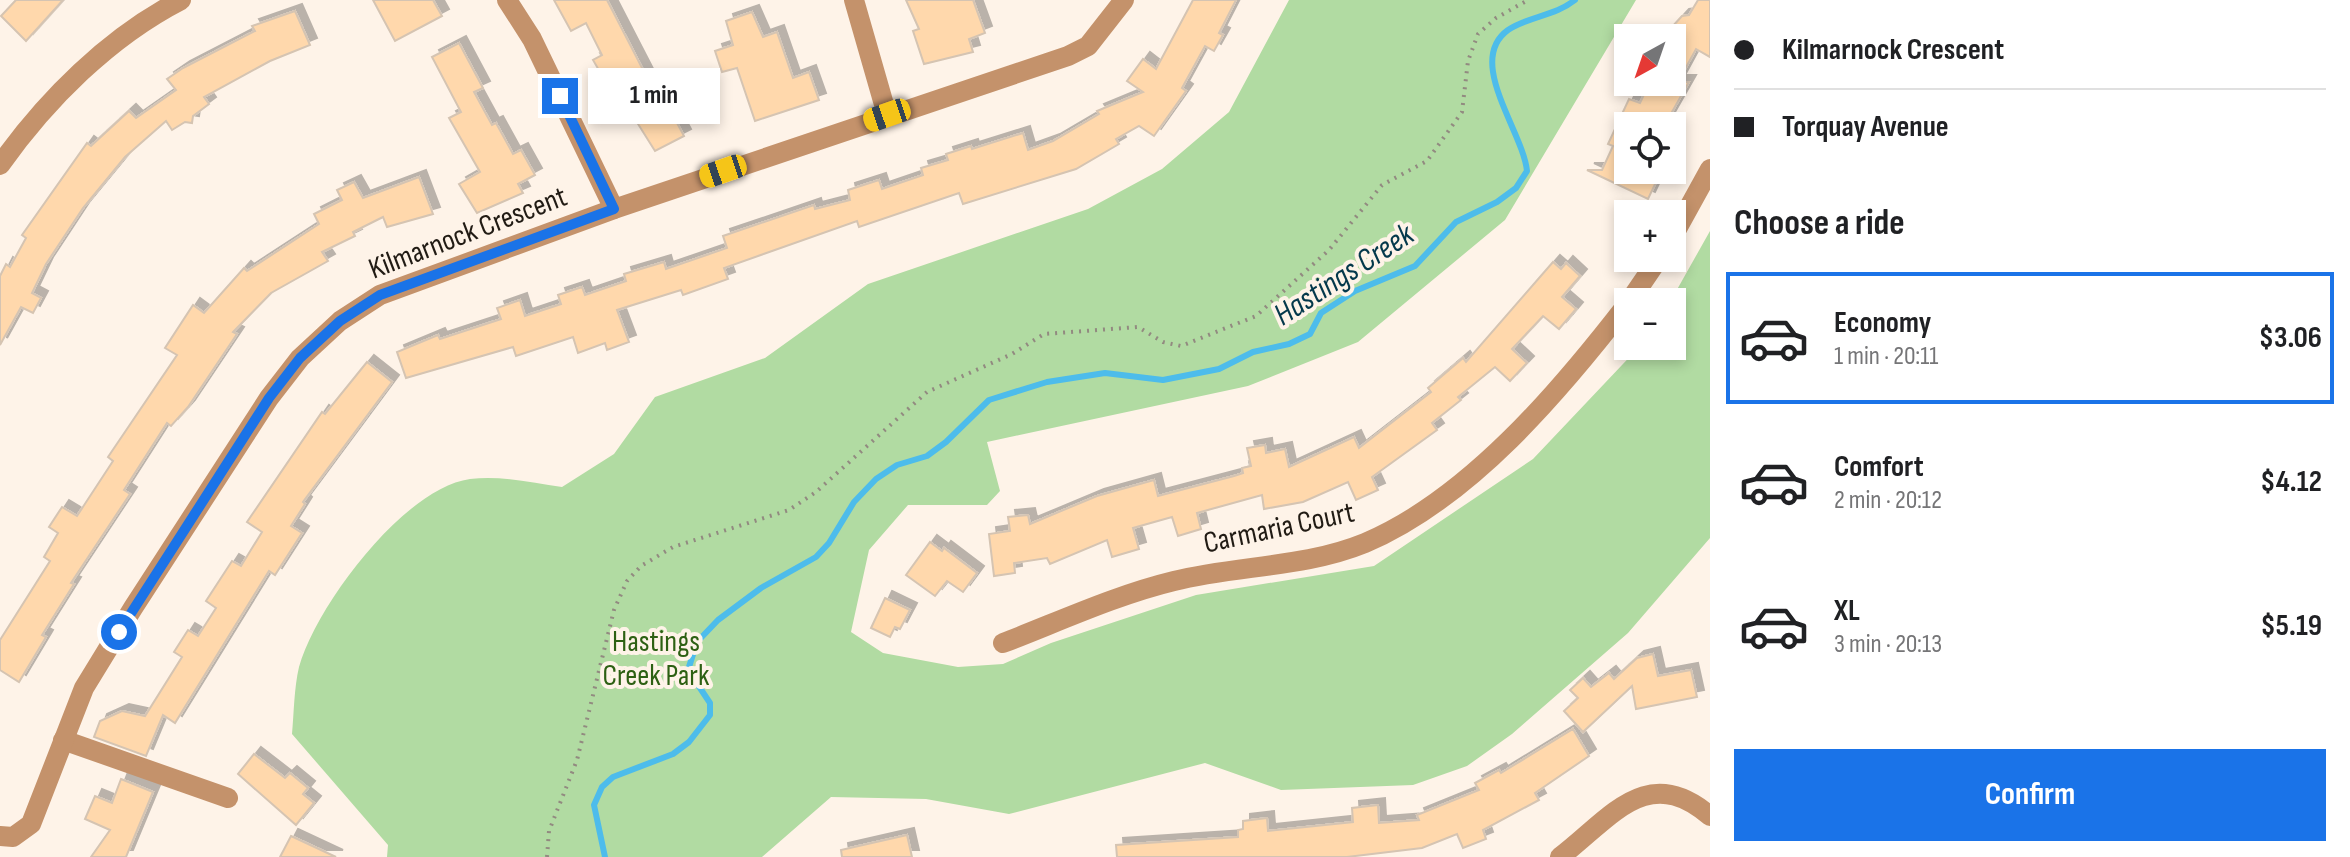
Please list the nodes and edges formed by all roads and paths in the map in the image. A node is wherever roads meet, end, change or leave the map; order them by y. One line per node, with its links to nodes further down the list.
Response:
1 (181, 0): 7 (street)
2 (507, 0): 9 (street)
3 (854, 0): 6 (street)
4 (1124, 0): 6 (street, Kilmarnock Crescent)
5 (1528, 0): 17 (path)
6 (887, 115): 9 (street, Kilmarnock Crescent)
7 (0, 165)
8 (1710, 169): 10 (street)
9 (614, 209): 13 (street, Kilmarnock Crescent)
10 (1686, 213)
11 (1614, 319): 12 (street, Carmaria Court)
12 (1003, 643)
13 (63, 740): 14 (street); 16 (street, Kilmarnock Crescent)
14 (228, 798)
15 (1708, 814): 18 (street)
16 (0, 836)
17 (547, 857)
18 (1560, 857)

